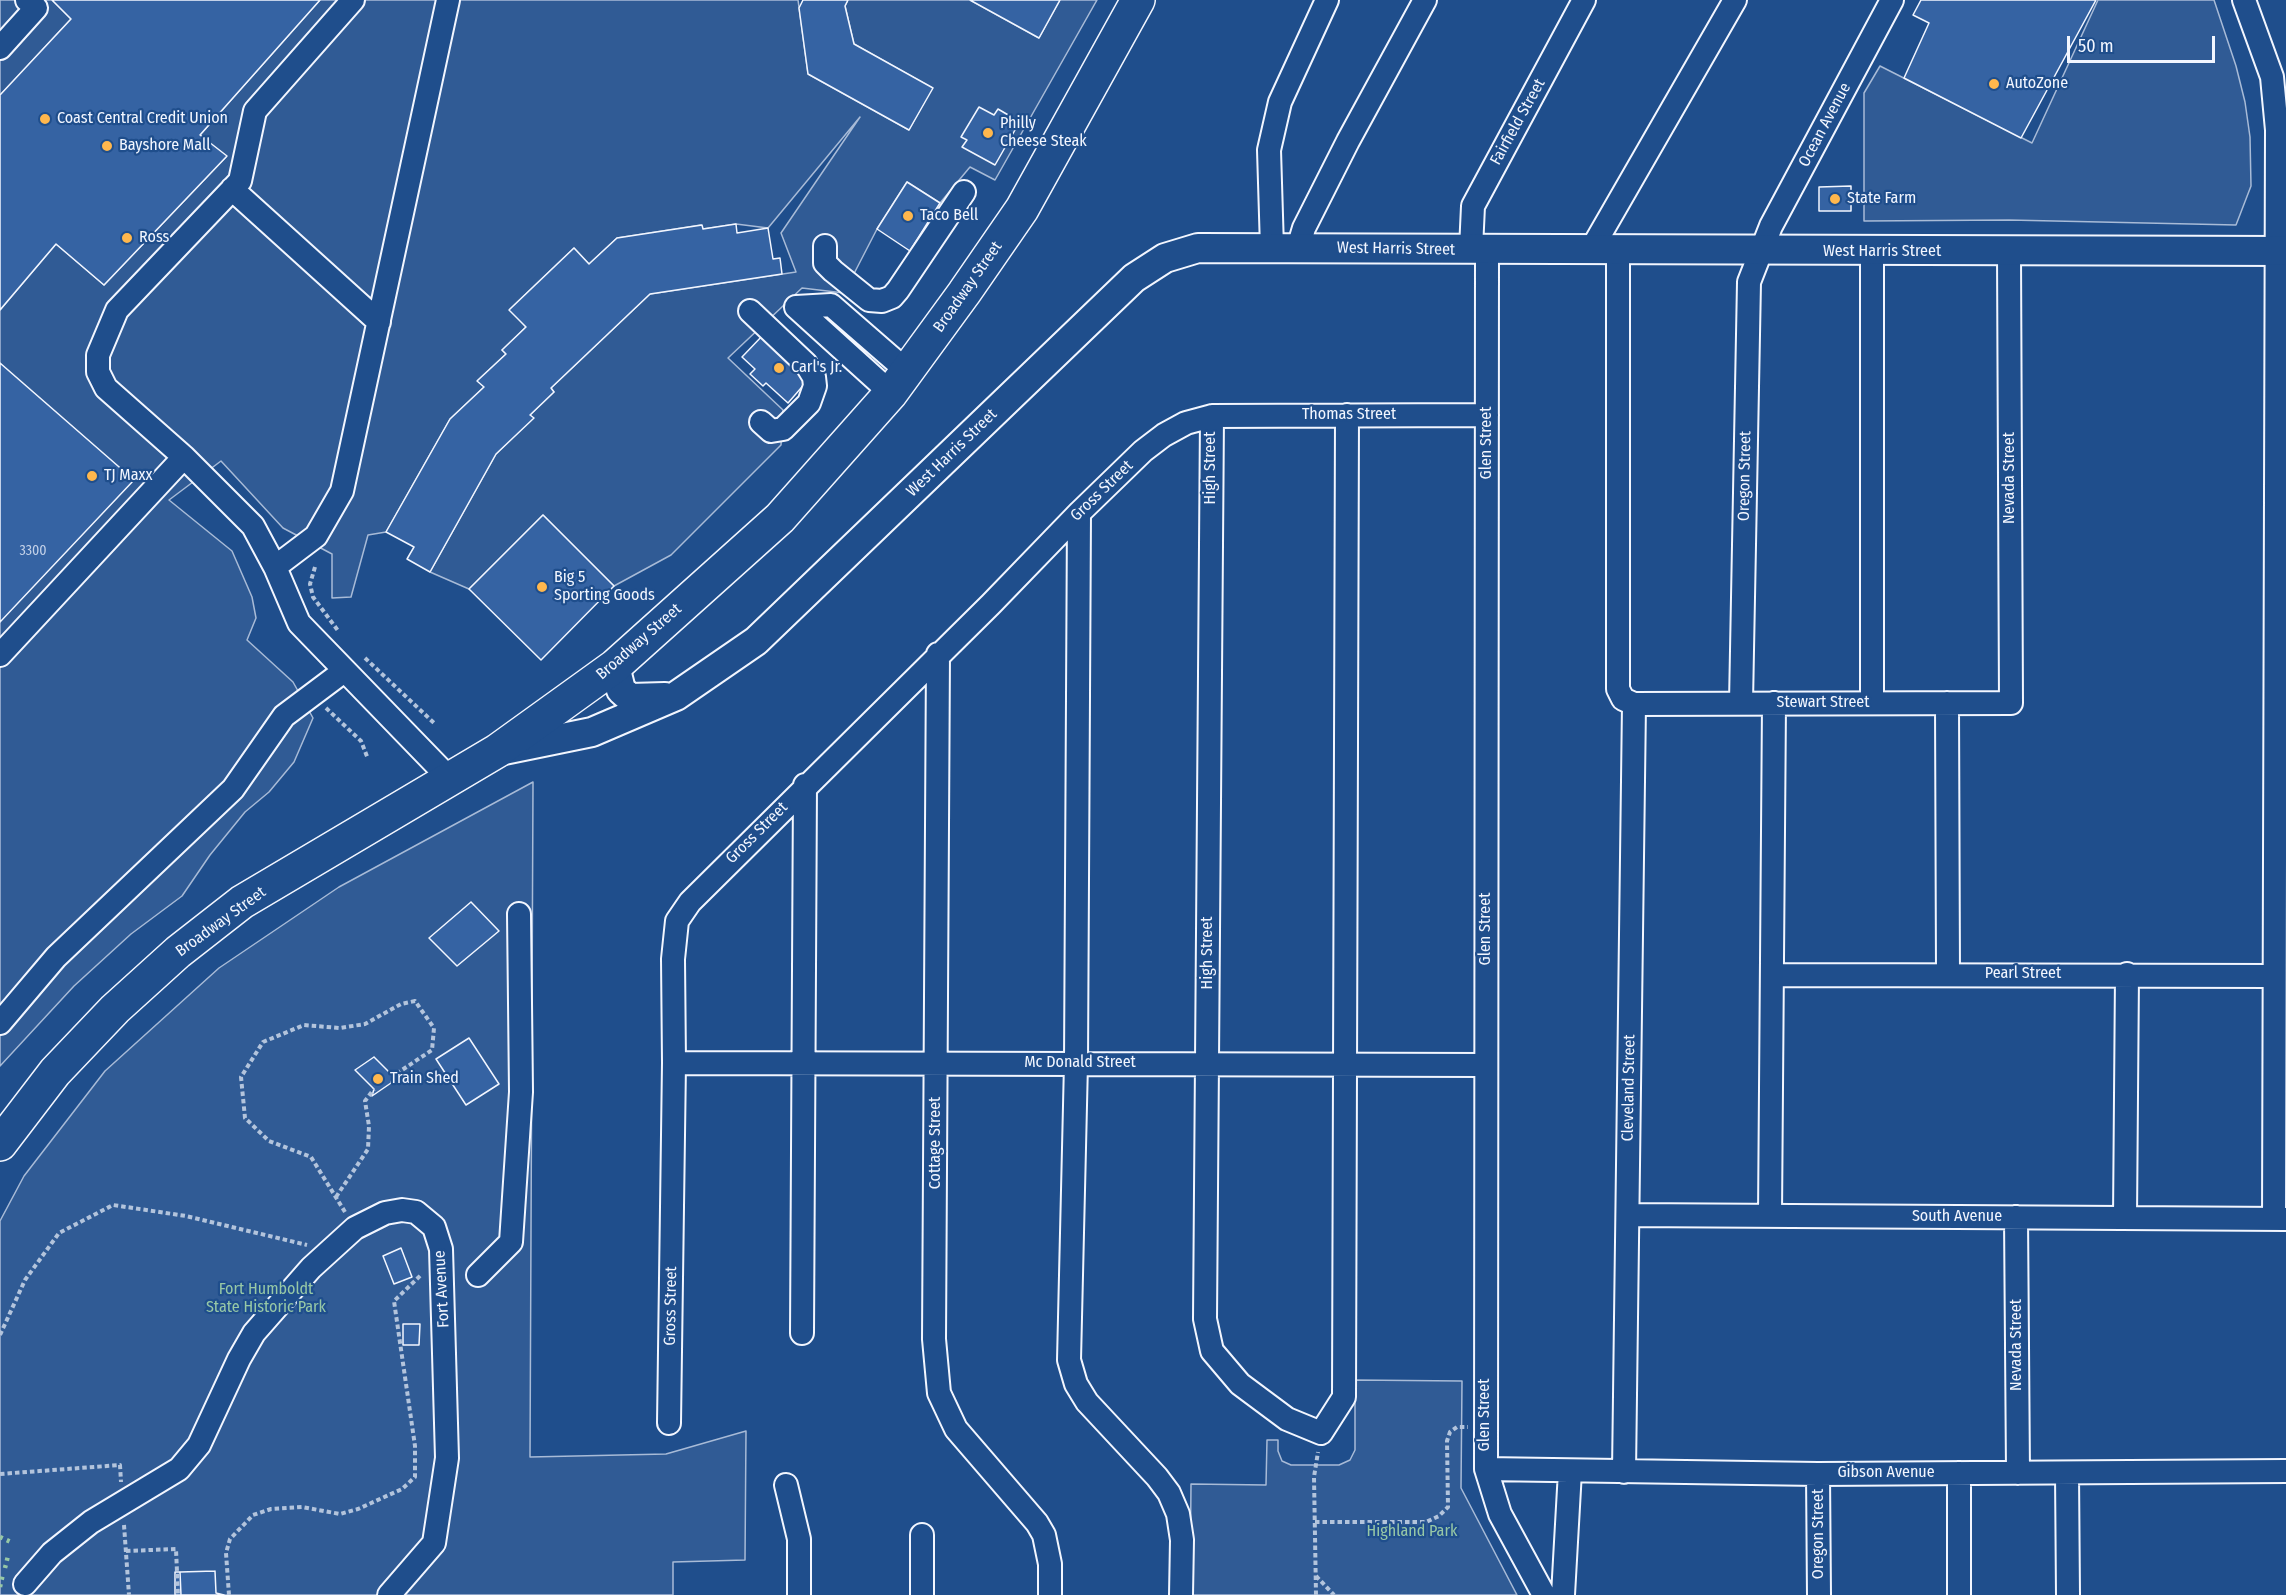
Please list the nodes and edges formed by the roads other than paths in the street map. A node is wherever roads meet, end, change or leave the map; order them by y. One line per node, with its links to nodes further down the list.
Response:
1 (27, 0): 11 (street)
2 (353, 0): 12 (street)
3 (448, 0): 23 (street)
4 (1138, 0): 35 (highway, Broadway Street)
5 (1327, 0): 15 (street)
6 (1425, 0): 15 (street)
7 (1584, 0): 16 (street, Fairfield Street)
8 (1735, 0): 17 (street)
9 (1893, 0): 19 (street, Ocean Avenue)
10 (2244, 0): 18 (street)
11 (0, 48)
12 (232, 189): 23 (street); 29 (street)
13 (964, 192): 14 (street)
14 (825, 246)
15 (1285, 248): 16 (main road, West Harris Street); 38 (main road, West Harris Street)
16 (1479, 249): 17 (main road, West Harris Street); 26 (street, Glen Street)
17 (1605, 250): 19 (main road, West Harris Street); 41 (street)
18 (2282, 251): 21 (main road, West Harris Street); 24 (street)
19 (1761, 252): 20 (main road, West Harris Street); 42 (street, Oregon Street)
20 (1872, 252): 21 (main road, West Harris Street); 44 (street)
21 (2009, 253): 40 (street, Nevada Street)
22 (750, 311): 28 (street)
23 (379, 322): 32 (street)
24 (2282, 385): 31 (street)
25 (1347, 415): 26 (street, Thomas Street); 27 (street, Thomas Street); 58 (street)
26 (1487, 415): 60 (street, Glen Street)
27 (1212, 416): 30 (street, Gross Street); 59 (street, High Street)
28 (760, 422)
29 (184, 457): 32 (street); 34 (street)
30 (1079, 513): 33 (street, Gross Street); 57 (street)
31 (2282, 563): 37 (street)
32 (275, 567): 36 (street)
33 (938, 654): 47 (street, Gross Street); 56 (street, Cottage Street)
34 (0, 655)
35 (615, 666): 38 (main road, West Harris Street); 45 (highway, Broadway Street)
36 (345, 671): 46 (street); 53 (street)
37 (2282, 689): 49 (street)
38 (676, 696): 45 (main road, West Harris Street)
39 (1947, 703): 40 (street, Stewart Street); 44 (street, Stewart Street); 50 (street)
40 (2012, 703)
41 (1634, 704): 42 (street, Stewart Street); 63 (street, Cleveland Street)
42 (1741, 704): 43 (street, Stewart Street)
43 (1774, 704): 44 (street, Stewart Street); 52 (street)
44 (1872, 704)
45 (497, 751): 46 (highway, Broadway Street)
46 (451, 780): 62 (highway, Broadway Street)
47 (805, 785): 54 (street, Gross Street); 55 (street)
48 (519, 914): 68 (street)
49 (2278, 961): 51 (street, Pearl Street); 61 (street)
50 (1948, 974): 51 (street, Pearl Street); 52 (street, Pearl Street)
51 (2127, 974): 66 (street)
52 (1773, 975): 64 (street)
53 (0, 1023)
54 (674, 1063): 55 (street, Mc Donald Street); 70 (street, Gross Street)
55 (803, 1063): 56 (street, Mc Donald Street); 69 (street)
56 (936, 1063): 57 (street, Mc Donald Street); 85 (street, Cottage Street)
57 (1076, 1063): 59 (street, Mc Donald Street); 86 (street)
58 (1346, 1064): 59 (street, Mc Donald Street); 59 (street, High Street); 60 (street, Mc Donald Street)
59 (1207, 1065)
60 (1486, 1065): 71 (street, Glen Street)
61 (2280, 1091): 67 (street)
62 (0, 1144)
63 (1628, 1215): 64 (street, South Avenue); 74 (street, Cleveland Street)
64 (1770, 1216): 65 (street, South Avenue)
65 (2016, 1217): 66 (street, South Avenue); 76 (street, Nevada Street)
66 (2125, 1218): 67 (street, South Avenue)
67 (2280, 1219)
68 (478, 1275)
69 (802, 1333)
70 (669, 1423)
71 (1486, 1469): 72 (street, Gibson Avenue); 87 (street, Glen Street)
72 (1570, 1471): 74 (street, Gibson Avenue); 88 (street)
73 (2286, 1471): 77 (street, Gibson Avenue)
74 (1624, 1472): 78 (street, Gibson Avenue)
75 (1959, 1473): 76 (street, Gibson Avenue); 78 (street, Gibson Avenue); 90 (street)
76 (2018, 1473): 77 (street, Gibson Avenue)
77 (2067, 1473): 91 (street)
78 (1818, 1474): 89 (street, Oregon Street)
79 (786, 1485): 83 (street)
80 (922, 1535): 84 (street)
81 (25, 1584): 82 (street, Fort Avenue)
82 (389, 1595)
83 (799, 1595)
84 (922, 1595)
85 (1050, 1595)
86 (1181, 1595)
87 (1544, 1595)
88 (1563, 1595)
89 (1819, 1595)
90 (1959, 1595)
91 (2068, 1595)

